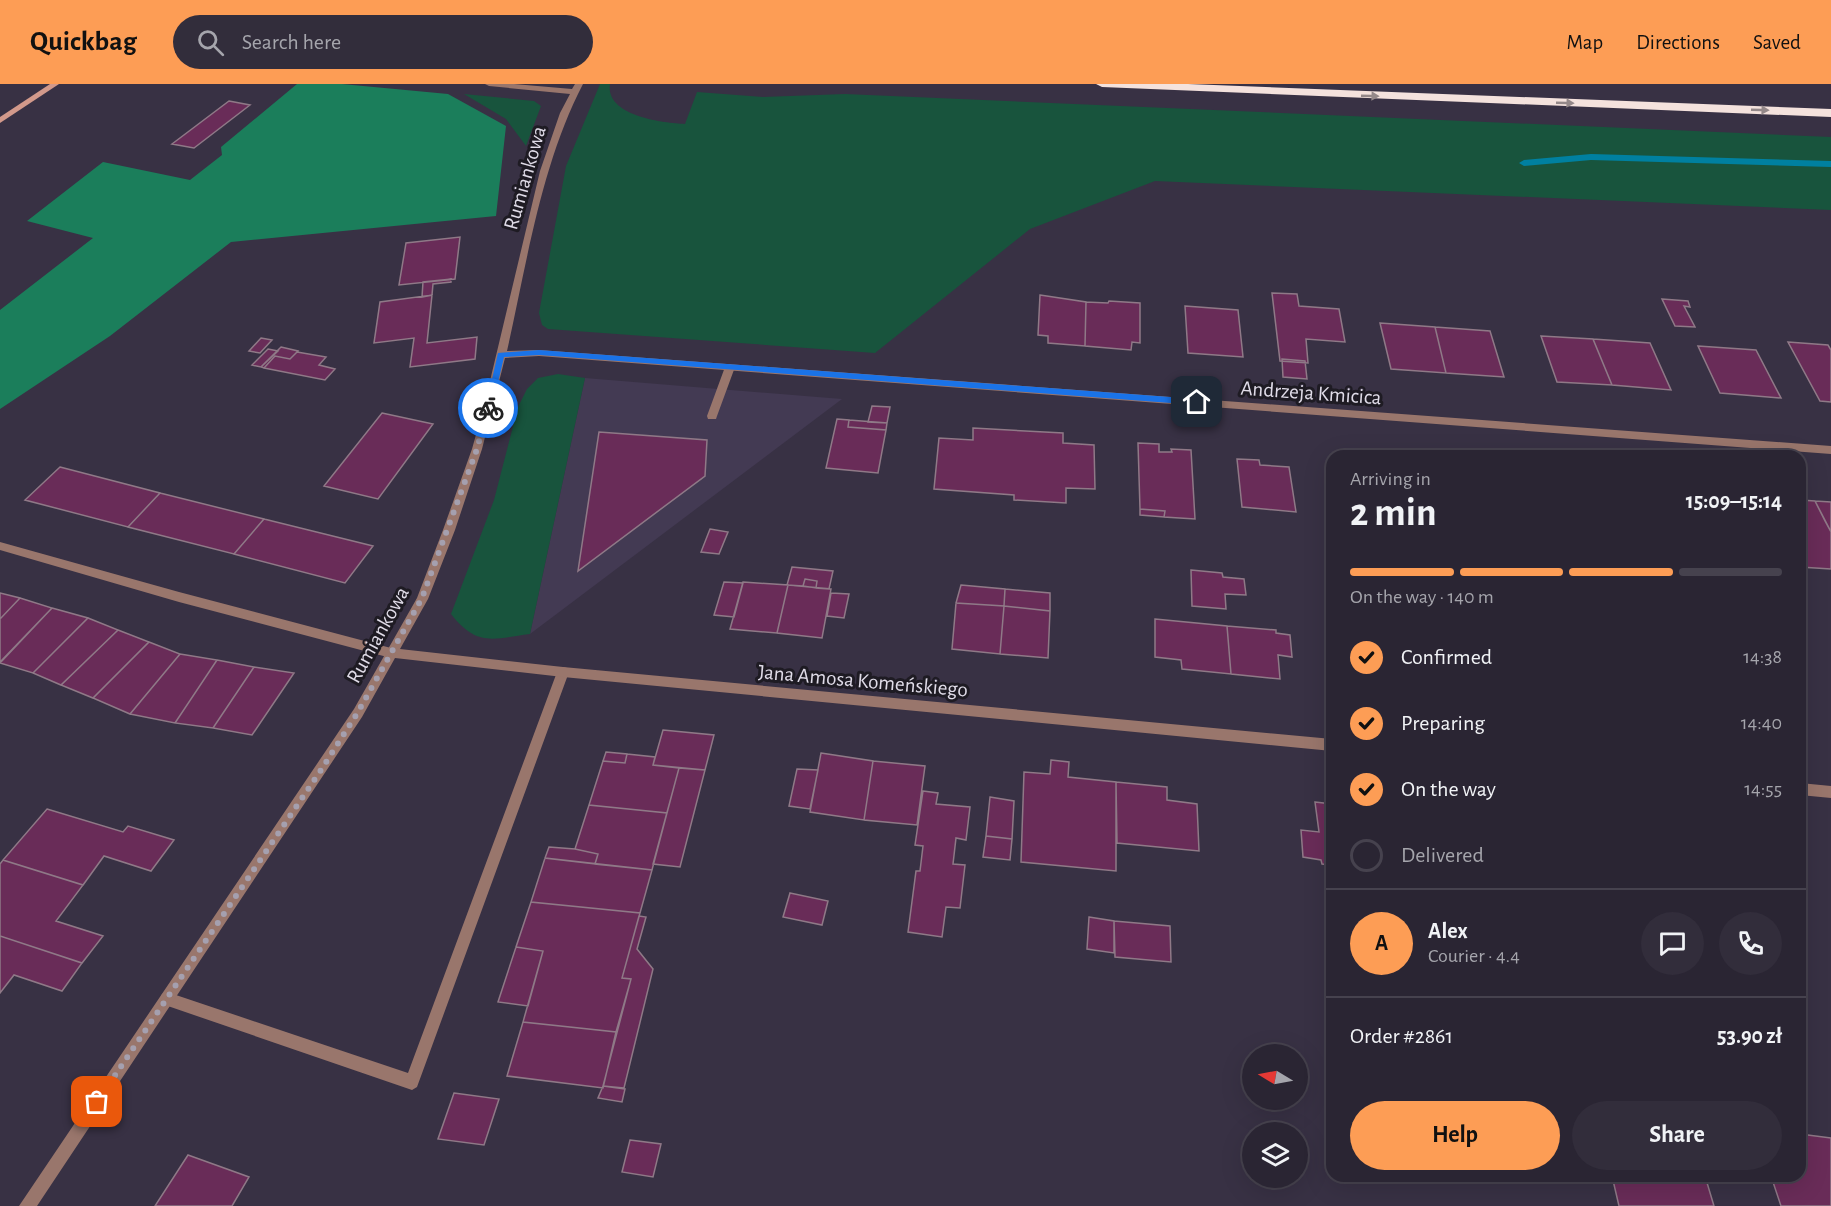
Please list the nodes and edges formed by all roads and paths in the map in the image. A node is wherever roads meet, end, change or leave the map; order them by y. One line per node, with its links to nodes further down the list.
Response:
1 (55, 84): 6 (street)
2 (489, 84): 4 (street, Rumiankowa)
3 (1102, 84): 5 (highway, one-way to 5)
4 (577, 88): 7 (street, Rumiankowa)
5 (1831, 113)
6 (0, 121)
7 (501, 354): 8 (street, Andrzeja Kmicica); 12 (street, Rumiankowa)
8 (730, 367): 9 (street); 10 (street, Andrzeja Kmicica)
9 (712, 416)
10 (1831, 450)
11 (0, 546): 12 (street, Jana Amosa Komeńskiego)
12 (391, 653): 13 (street, Jana Amosa Komeńskiego); 17 (street, Rumiankowa)
13 (563, 672): 14 (street, Jana Amosa Komeńskiego); 17 (street)
14 (1326, 743)
15 (1806, 790): 16 (street)
16 (1831, 792)
17 (167, 999): 18 (street, Rumiankowa)
18 (27, 1206)

